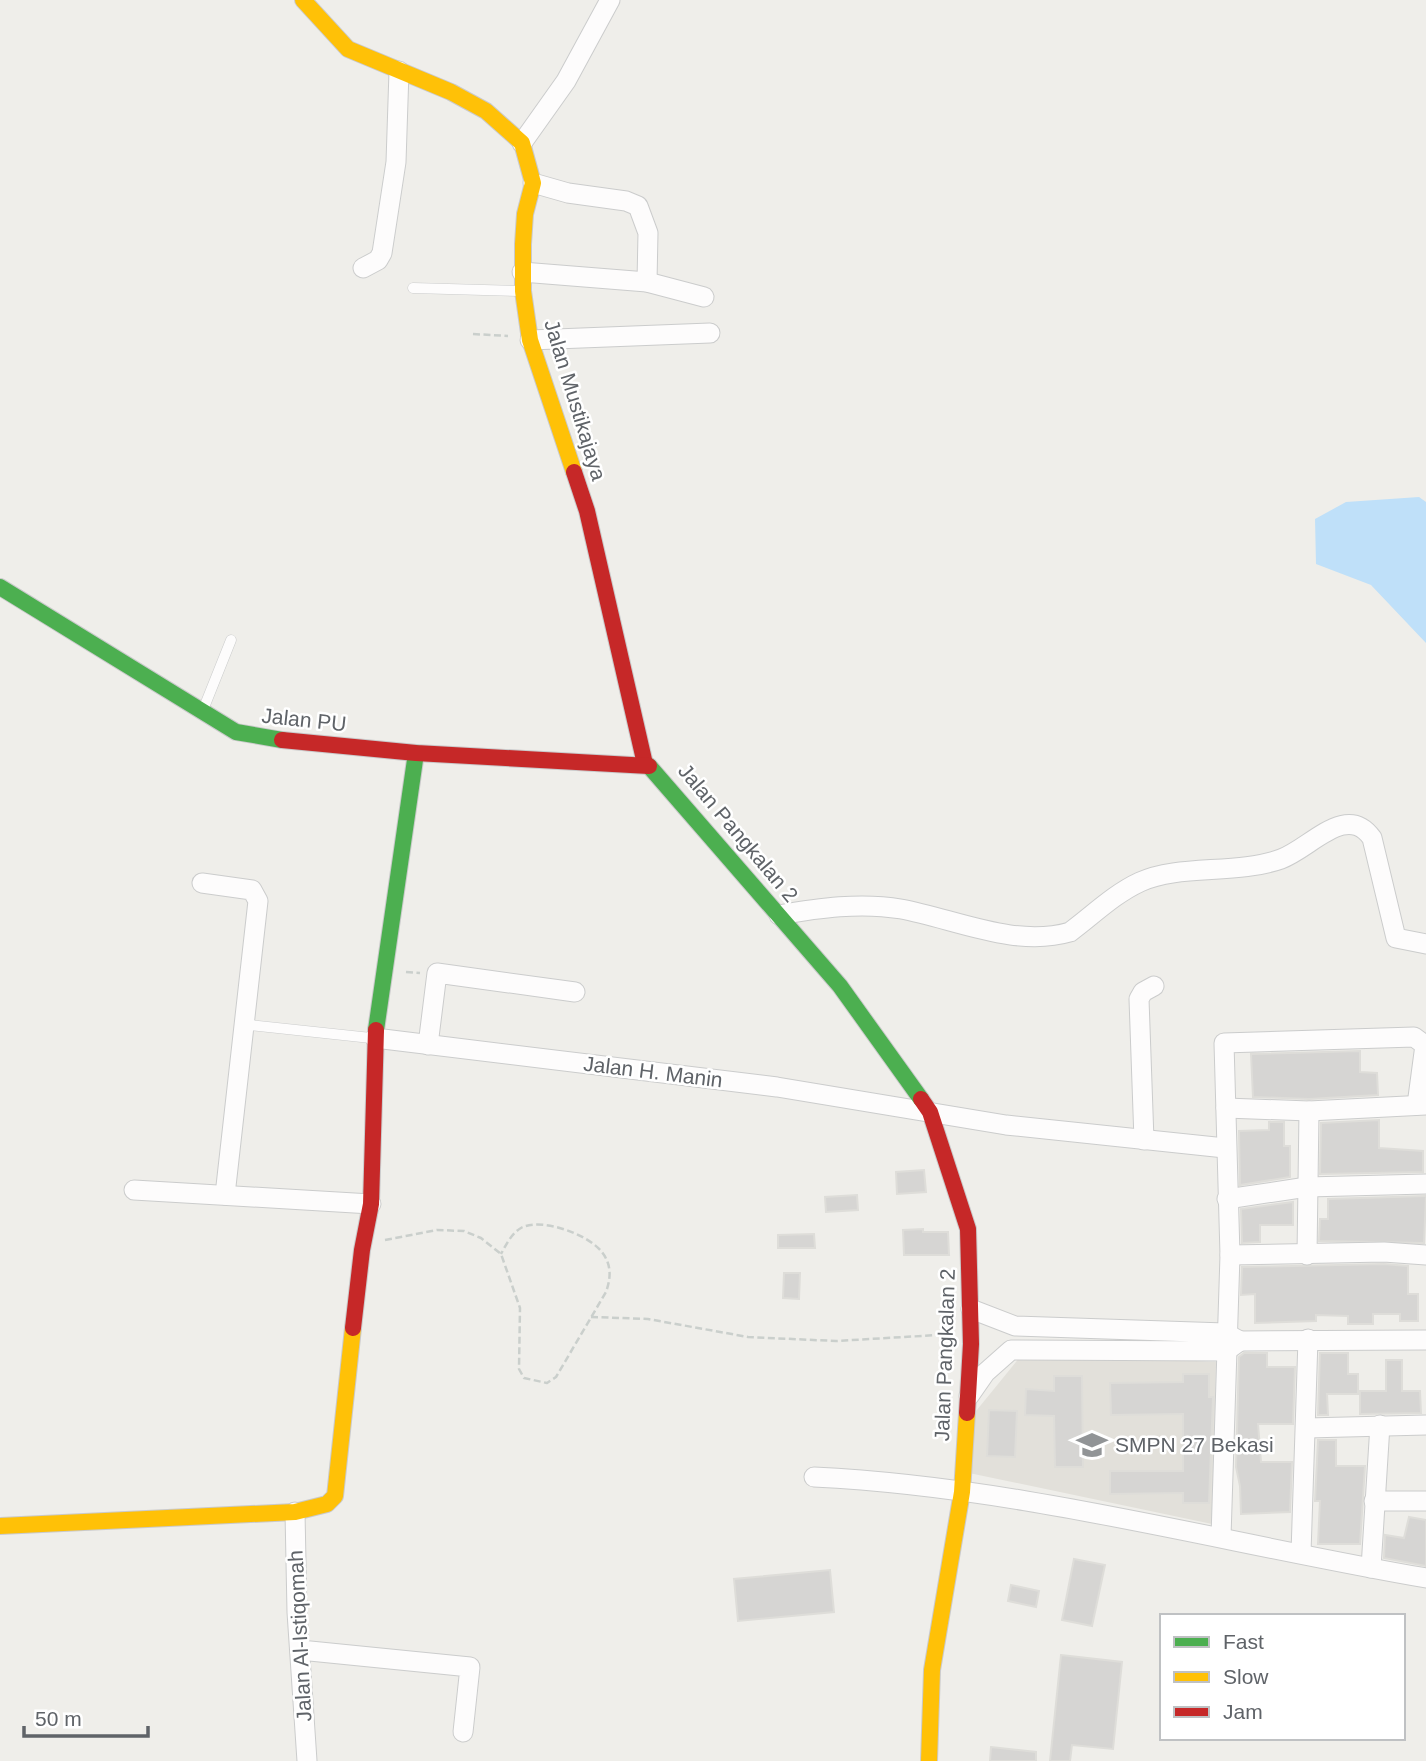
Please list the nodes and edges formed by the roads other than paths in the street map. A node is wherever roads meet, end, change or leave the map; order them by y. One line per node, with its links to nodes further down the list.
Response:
1 (303, 0): 3 (street)
2 (609, 1): 4 (street)
3 (399, 71): 4 (street); 6 (street)
4 (522, 143): 5 (street, Jalan Mustikajaya)
5 (533, 183): 7 (street, Jalan Mustikajaya); 8 (street)
6 (363, 268)
7 (523, 282): 8 (street); 9 (lane); 12 (street, Jalan Mustikajaya)
8 (647, 282): 10 (street)
9 (412, 288)
10 (704, 297)
11 (710, 333): 12 (street)
12 (530, 340): 17 (street, Jalan Mustikajaya)
13 (0, 587): 15 (street, Jalan PU)
14 (231, 640): 15 (lane)
15 (202, 711): 16 (street, Jalan PU)
16 (416, 753): 17 (street, Jalan PU); 24 (street)
17 (645, 764): 19 (street, Jalan Pangkalan 2)
18 (202, 883): 35 (street)
19 (779, 915): 20 (street); 29 (street, Jalan Pangkalan 2)
20 (1426, 944)
21 (1154, 986): 30 (street)
22 (575, 992): 25 (street)
23 (250, 1025): 24 (lane)
24 (375, 1038): 25 (street, Jalan H. Manin); 37 (street)
25 (428, 1045): 29 (street, Jalan H. Manin)
26 (1422, 1105): 27 (street); 28 (street)
27 (1226, 1108): 28 (street); 31 (street)
28 (1309, 1111): 33 (street)
29 (930, 1112): 30 (street, Jalan H. Manin); 41 (street, Jalan Pangkalan 2)
30 (1144, 1140): 31 (street, Jalan H. Manin)
31 (1225, 1148): 36 (street)
32 (1426, 1184): 33 (street)
33 (1307, 1187): 36 (street); 39 (street)
34 (134, 1190): 35 (street)
35 (225, 1195): 37 (street)
36 (1227, 1199): 38 (street)
37 (371, 1204): 55 (street)
38 (1230, 1255): 39 (street); 45 (street)
39 (1307, 1255): 40 (street)
40 (1426, 1255)
41 (971, 1309): 42 (street); 47 (street, Jalan Pangkalan 2)
42 (1015, 1326): 45 (street); 46 (street)
43 (1308, 1339): 44 (street); 45 (street); 50 (street)
44 (1426, 1340)
45 (1230, 1341): 46 (street); 57 (street)
46 (1016, 1349): 47 (street)
47 (965, 1400): 52 (street, Jalan Pangkalan 2)
48 (1380, 1425): 49 (street); 50 (street); 53 (street)
49 (1426, 1425)
50 (1307, 1428): 58 (street)
51 (814, 1477): 52 (street)
52 (962, 1492): 57 (street); 64 (street, Jalan Pangkalan 2)
53 (1374, 1501): 54 (street); 59 (street)
54 (1426, 1501)
55 (295, 1512): 56 (street); 61 (street, Jalan Al-Istiqomah)
56 (0, 1525)
57 (1221, 1537): 58 (street)
58 (1301, 1553): 59 (street)
59 (1371, 1568): 60 (street)
60 (1426, 1578)
61 (300, 1650): 62 (street); 63 (street, Jalan Al-Istiqomah)
62 (463, 1732)
63 (307, 1761)
64 (929, 1761)

